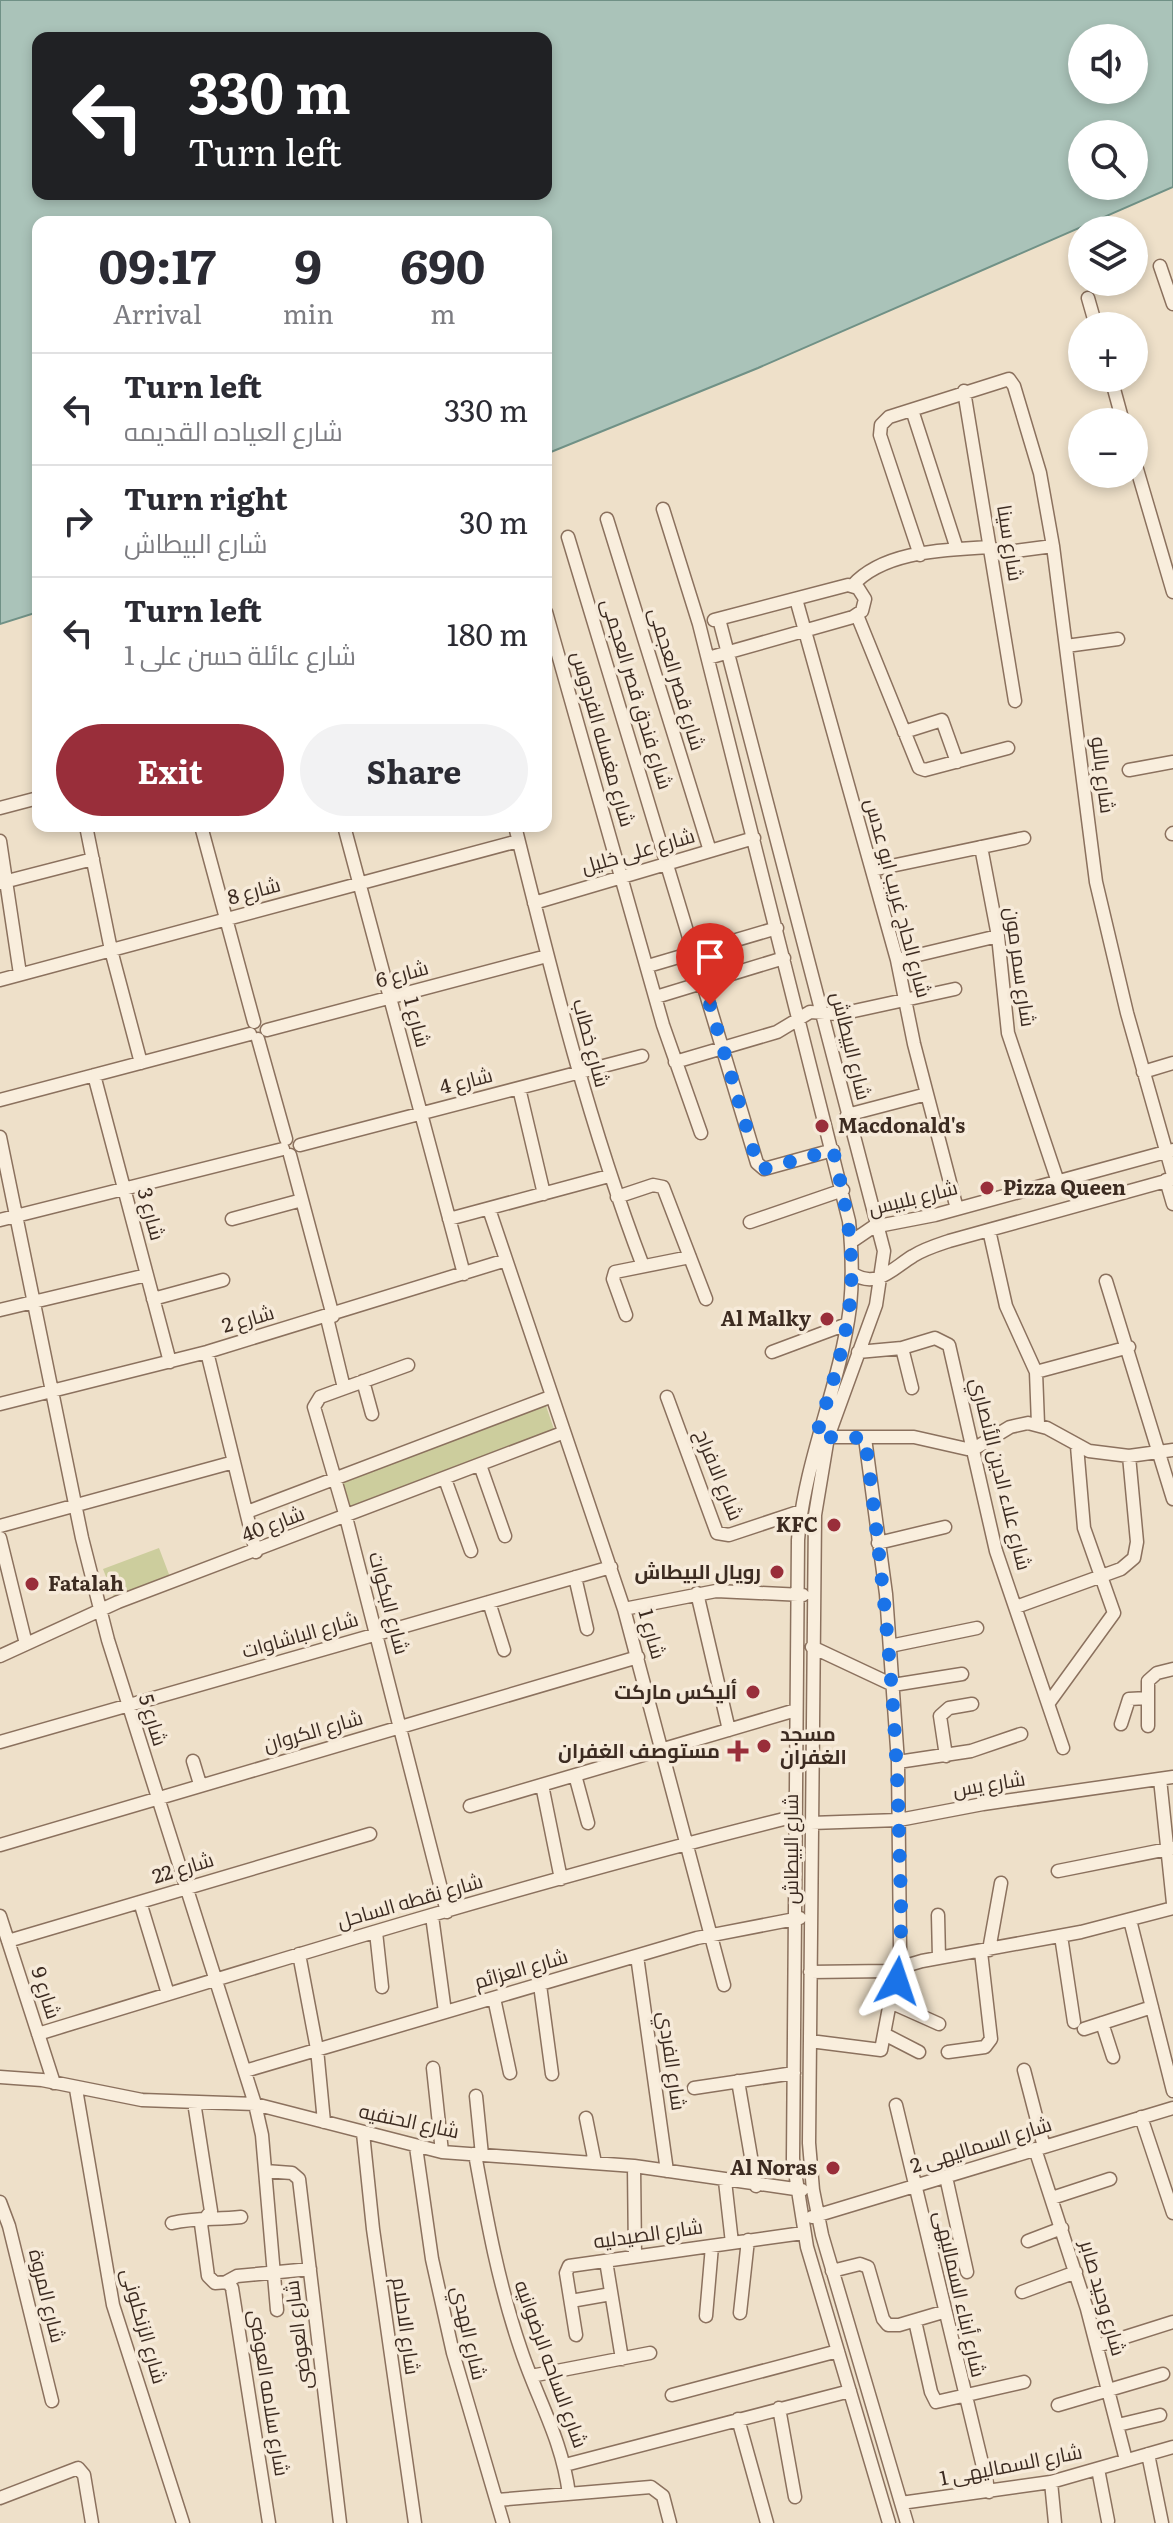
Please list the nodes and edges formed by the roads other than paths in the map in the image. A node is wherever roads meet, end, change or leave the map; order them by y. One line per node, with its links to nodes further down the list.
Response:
1 (1160, 266): 2 (street)
2 (1172, 296)
3 (1088, 298): 4 (street)
4 (1092, 312)
5 (964, 391): 6 (street); 11 (street, شارع باللو); 13 (street, شارع سينا)
6 (912, 410): 12 (street); 14 (street)
7 (1143, 488): 16 (street)
8 (663, 509): 20 (street, شارع البيطاش)
9 (607, 519): 44 (street, شارع قصر العجمى)
10 (568, 537): 46 (street, شارع فندق قصر العجمى)
11 (1053, 546): 13 (street); 24 (street, شارع باللو)
12 (957, 549): 13 (street); 14 (street)
13 (992, 551): 27 (street, شارع سينا)
14 (920, 555): 15 (street)
15 (852, 586): 17 (street); 18 (street)
16 (1173, 592)
17 (796, 599): 19 (street); 21 (street, شارع الحاج غريب ابو عدس)
18 (857, 615): 21 (street); 28 (street)
19 (719, 619): 20 (street); 25 (street, شارع البيطاش)
20 (699, 624): 26 (street, شارع البيطاش)
21 (805, 631): 25 (street); 47 (street, شارع الحاج غريب ابو عدس)
22 (552, 633): 48 (street, شارع مغسله الفردوس)
23 (1118, 639): 24 (street)
24 (1066, 646): 76 (street, شارع باللو)
25 (727, 653): 26 (street); 68 (street, شارع البيطاش)
26 (708, 658): 39 (street, شارع البيطاش)
27 (1015, 701)
28 (904, 732): 30 (street); 30 (street)
29 (1008, 748): 30 (street)
30 (957, 762)
31 (1173, 762): 32 (street)
32 (1129, 770)
33 (32, 800): 34 (street)
34 (0, 808)
35 (87, 832): 45 (street)
36 (203, 832): 52 (street)
37 (346, 832): 50 (street, شارع 1)
38 (516, 832): 42 (street, شارع خطاب)
39 (754, 838): 44 (street, شارع على خليل); 53 (street, شارع البيطاش)
40 (1024, 838): 43 (street)
41 (0, 841): 49 (street)
42 (518, 841): 50 (street, شارع 8); 51 (street, شارع خطاب)
43 (981, 847): 47 (street); 54 (street, شارع سمر مون)
44 (710, 851): 46 (street, شارع على خليل)
45 (93, 859): 49 (street); 55 (street)
46 (668, 864): 48 (street, شارع على خليل); 56 (street, شارع فندق قصر العجمى)
47 (872, 870): 59 (street, شارع الحاج غريب ابو عدس)
48 (622, 877): 51 (street, شارع على خليل); 60 (street, شارع مغسله الفردوس)
49 (3, 882): 61 (street)
50 (359, 883): 52 (street, شارع 8); 66 (street, شارع 1)
51 (534, 903): 57 (street, شارع خطاب)
52 (226, 919): 55 (street, شارع 8); 70 (street)
53 (777, 928): 56 (street); 58 (street, شارع البيطاش)
54 (998, 936): 59 (street); 91 (street, شارع سمر مون)
55 (111, 950): 61 (street, شارع 8); 74 (street)
56 (694, 952): 60 (street); 63 (street, شارع فندق قصر العجمى)
57 (547, 956): 66 (street, شارع 6); 77 (street, شارع خطاب)
58 (784, 958): 63 (street); 69 (street, شارع البيطاش)
59 (897, 960): 67 (street, شارع الحاج غريب ابو عدس)
60 (648, 966): 65 (street, شارع مغسله الفردوس)
61 (20, 974): 62 (street, شارع 8)
62 (0, 980)
63 (703, 983): 65 (street); 71 (street, شارع فندق قصر العجمى)
64 (955, 989): 67 (street)
65 (656, 997): 73 (street, شارع مغسله الفردوس)
66 (390, 998): 70 (street, شارع 6); 82 (street, شارع 1)
67 (906, 999): 68 (street); 80 (street, شارع الحاج غريب ابو عدس)
68 (821, 1012): 69 (street); 83 (street, شارع البيطاش)
69 (800, 1018): 71 (street); 87 (street, شارع البيطاش)
70 (257, 1031): 74 (street, شارع 6); 86 (street)
71 (723, 1048): 73 (street); 87 (street, شارع فندق قصر العجمى)
72 (642, 1056): 77 (street, شارع 4)
73 (675, 1062): 84 (street, شارع مغسله الفردوس)
74 (141, 1063): 78 (street, شارع 6)
75 (1173, 1063): 76 (street)
76 (1143, 1072): 88 (street, شارع باللو)
77 (577, 1073): 79 (street, شارع 4); 89 (street, شارع خطاب)
78 (94, 1075): 81 (street, شارع 6); 92 (street, شارع 3)
79 (519, 1088): 82 (street, شارع 4); 94 (street)
80 (927, 1094): 83 (street); 99 (street, شارع الحاج غريب ابو عدس)
81 (0, 1100)
82 (421, 1113): 86 (street, شارع 4); 102 (street, شارع 1)
83 (847, 1115): 105 (street, شارع البيطاش)
84 (701, 1133)
85 (0, 1137): 100 (street, شارع 5)
86 (286, 1148): 92 (street); 96 (street)
87 (833, 1150): 93 (street, شارع البيطاش)
88 (1170, 1151): 90 (street, شارع باللو); 91 (street, شارع بلبيس)
89 (609, 1176): 94 (street); 95 (street, شارع خطاب)
90 (1171, 1178): 97 (street, شارع باللو); 106 (street)
91 (1058, 1182): 99 (street, شارع بلبيس)
92 (124, 1190): 100 (street); 113 (street, شارع 3)
93 (843, 1190): 104 (street); 107 (street, شارع البيطاش)
94 (544, 1194): 98 (street)
95 (617, 1197): 108 (street); 110 (street, شارع خطاب)
96 (302, 1200): 101 (street); 122 (street)
97 (1173, 1204)
98 (489, 1209): 102 (street); 109 (street, شارع 1)
99 (957, 1209): 105 (street, شارع بلبيس)
100 (16, 1216): 103 (street); 119 (street, شارع 5)
101 (232, 1219)
102 (449, 1219): 112 (street, شارع 1)
103 (0, 1220)
104 (750, 1222)
105 (880, 1226): 107 (street, شارع بلبيس); 114 (street, شارع البيطاش)
106 (989, 1230): 114 (street); 131 (street)
107 (851, 1242): 111 (street, شارع البيطاش)
108 (690, 1257): 110 (street); 118 (street)
109 (503, 1261): 112 (street, شارع 2); 136 (street, شارع 1)
110 (643, 1266): 121 (street)
111 (852, 1273): 114 (street); 123 (street, شارع البيطاش)
112 (464, 1274): 122 (street, شارع 2)
113 (147, 1275): 117 (street, شارع 3); 119 (street)
114 (883, 1277): 128 (street, شارع البيطاش)
115 (223, 1280): 117 (street)
116 (1106, 1281): 124 (street)
117 (153, 1299): 129 (street, شارع 3)
118 (706, 1299)
119 (34, 1301): 120 (street); 135 (street, شارع 5)
120 (0, 1310)
121 (626, 1315)
122 (330, 1317): 126 (street, شارع 2); 133 (street)
123 (847, 1324): 127 (street); 142 (street, شارع البيطاش)
124 (1129, 1347): 131 (street); 147 (street)
125 (902, 1348): 128 (street, شارع علاء الدين الأنصاري); 134 (street); 145 (street, شارع علاء الدين الأنصاري)
126 (207, 1352): 129 (street, شارع 2); 149 (street)
127 (772, 1352)
128 (858, 1352): 142 (street, شارع البيطاش)
129 (170, 1362): 135 (street, شارع 2)
130 (408, 1365): 132 (street, شارع البكوات)
131 (1036, 1372): 140 (street)
132 (363, 1381): 133 (street, شارع البكوات); 139 (street)
133 (344, 1388): 151 (street, شارع البكوات)
134 (912, 1388)
135 (53, 1392): 138 (street, شارع 2); 154 (street, شارع 5)
136 (550, 1397): 141 (street, شارع 1); 151 (street, شارع 40)
137 (667, 1397): 155 (street, شارع الافراح)
138 (0, 1404)
139 (372, 1414)
140 (1038, 1424): 144 (street); 145 (street)
141 (562, 1433): 150 (street, شارع 40); 166 (street, شارع 1)
142 (822, 1437): 143 (street); 155 (street, شارع البيطاش); 171 (street, شارع البيطاش)
143 (865, 1438): 145 (street); 162 (street)
144 (1077, 1446): 148 (street); 168 (street)
145 (973, 1449): 173 (street, شارع علاء الدين الأنصاري)
146 (1173, 1450): 147 (street)
147 (1158, 1453): 148 (street); 153 (street)
148 (1129, 1456): 168 (street)
149 (234, 1462): 154 (street); 156 (street)
150 (480, 1465): 152 (street, شارع 40); 160 (street)
151 (335, 1479): 156 (street, شارع 40); 157 (street, شارع البكوات)
152 (445, 1479): 157 (street, شارع 40); 163 (street)
153 (1173, 1499)
154 (75, 1505): 158 (street); 175 (street, شارع 5)
155 (801, 1511): 170 (street, شارع البيطاش)
156 (247, 1512): 164 (street)
157 (346, 1517): 164 (street, شارع 40); 178 (street, شارع البكوات)
158 (0, 1526)
159 (945, 1527): 162 (street)
160 (505, 1536)
161 (0, 1538): 165 (street)
162 (878, 1543): 180 (street)
163 (471, 1551)
164 (256, 1552): 175 (street, شارع 40)
165 (3, 1566): 179 (street)
166 (611, 1567): 167 (street, شارع الباشاوات); 174 (street, شارع 1)
167 (575, 1577): 172 (street, شارع الباشاوات); 177 (street)
168 (1099, 1577): 173 (street); 190 (street)
169 (697, 1593): 170 (street); 174 (street); 196 (street)
170 (796, 1594): 171 (street); 192 (street, شارع البيطاش)
171 (812, 1597): 181 (street, شارع البيطاش)
172 (489, 1602): 178 (street, شارع الباشاوات); 182 (street)
173 (1016, 1607): 190 (street, شارع علاء الدين الأنصاري)
174 (624, 1609): 184 (street, شارع 1)
175 (100, 1610): 179 (street, شارع 40); 191 (street, شارع 5)
176 (977, 1628): 180 (street)
177 (587, 1629)
178 (377, 1634): 191 (street, شارع الباشاوات); 195 (street, شارع البكوات)
179 (26, 1644): 183 (street, شارع 40)
180 (890, 1646): 187 (street)
181 (812, 1647): 187 (street); 213 (street, شارع البيطاش)
182 (504, 1650)
183 (0, 1656)
184 (638, 1657): 195 (street, شارع الكروان); 200 (street, شارع 1)
185 (1173, 1669): 188 (street)
186 (962, 1674): 187 (street)
187 (893, 1685): 203 (street)
188 (1148, 1698): 193 (street); 194 (street)
189 (972, 1704): 201 (street)
190 (1048, 1704): 199 (street, شارع علاء الدين الأنصاري)
191 (127, 1706): 198 (street, شارع الباشاوات); 208 (street, شارع 5)
192 (796, 1710): 196 (street); 210 (street, شارع البيطاش)
193 (1121, 1724)
194 (1148, 1726)
195 (401, 1727): 206 (street, شارع الكروان); 224 (street, شارع البكوات)
196 (729, 1730): 200 (street)
197 (1021, 1734): 201 (street)
198 (0, 1742)
199 (1063, 1748)
200 (662, 1750): 204 (street); 215 (street, شارع 1)
201 (946, 1756): 203 (street)
202 (193, 1761): 206 (street)
203 (898, 1762): 211 (street)
204 (575, 1775): 207 (street); 212 (street)
205 (1167, 1778): 211 (street, شارع يس); 217 (street)
206 (200, 1784): 208 (street, شارع الكروان)
207 (542, 1785): 209 (street); 219 (street)
208 (156, 1797): 216 (street, شارع الكروان); 221 (street, شارع 5)
209 (470, 1806)
210 (796, 1816): 215 (street, شارع نقطه الساحل); 229 (street, شارع البيطاش)
211 (899, 1820): 213 (street, شارع يس); 239 (street)
212 (588, 1823)
213 (811, 1823): 228 (street, شارع البيطاش)
214 (370, 1834): 221 (street, شارع 22)
215 (687, 1843): 219 (street, شارع نقطه الساحل); 232 (street, شارع 1)
216 (0, 1845)
217 (1170, 1848): 218 (street); 223 (street)
218 (1058, 1871)
219 (561, 1879): 224 (street, شارع نقطه الساحل)
220 (1001, 1883): 235 (street)
221 (185, 1889): 222 (street, شارع 22); 241 (street, شارع 5)
222 (140, 1902): 234 (street, شارع 22); 245 (street)
223 (1173, 1906): 230 (street)
224 (447, 1912): 227 (street, شارع نقطه الساحل)
225 (938, 1915): 238 (street)
226 (0, 1916): 234 (street, شارع 9)
227 (432, 1916): 231 (street, شارع نقطه الساحل); 249 (street)
228 (811, 1916): 229 (street, شارع العزائم); 240 (street, شارع البيطاش)
229 (795, 1919): 232 (street, شارع العزائم); 263 (street, شارع البيطاش)
230 (1130, 1920): 233 (street); 248 (street)
231 (376, 1932): 236 (street, شارع نقطه الساحل); 244 (street)
232 (711, 1935): 237 (street, شارع العزائم); 243 (street, شارع 1)
233 (1061, 1936): 235 (street); 250 (street)
234 (8, 1941): 252 (street, شارع 9)
235 (985, 1951): 238 (street); 257 (street)
236 (299, 1954): 241 (street, شارع نقطه الساحل); 255 (street)
237 (637, 1956): 242 (street, شارع العزائم); 287 (street, شارع الفردي)
238 (939, 1958): 239 (street)
239 (899, 1968): 240 (street); 247 (street)
240 (810, 1972): 254 (street, شارع البيطاش)
241 (215, 1980): 245 (street, شارع نقطه الساحل); 261 (street, شارع 5)
242 (540, 1985): 246 (street, شارع العزائم); 264 (street)
243 (724, 1985)
244 (382, 1987)
245 (168, 1994): 252 (street, شارع نقطه الساحل)
246 (494, 1998): 249 (street, شارع العزائم); 262 (street)
247 (892, 2003): 251 (street); 253 (street)
248 (1152, 2007): 250 (street); 270 (street)
249 (445, 2012): 255 (street, شارع العزائم)
250 (1102, 2023): 258 (street)
251 (939, 2024)
252 (38, 2034): 267 (street, شارع 9)
253 (886, 2035): 254 (street); 256 (street)
254 (810, 2041): 294 (street, شارع البيطاش)
255 (317, 2049): 261 (street, شارع العزائم); 278 (street)
256 (919, 2052)
257 (948, 2052)
258 (1113, 2057)
259 (433, 2068): 282 (street)
260 (1024, 2070): 281 (street, شارع وحيد صابر)
261 (245, 2071): 273 (street, شارع 5)
262 (510, 2073)
263 (794, 2073): 266 (street); 293 (street, شارع البيطاش)
264 (552, 2074)
265 (0, 2077): 267 (street, شارع الحنفيه)
266 (738, 2081): 268 (street); 291 (street)
267 (54, 2083): 269 (street, شارع الحنفيه)
268 (694, 2088)
269 (76, 2089): 272 (street, شارع الحنفيه); 358 (street, شارع الزنكلونى)
270 (1173, 2091)
271 (476, 2096): 283 (street, شارع الساحه الرضوانيه)
272 (194, 2102): 273 (street, شارع الحنفيه); 300 (street, شارع سلامه العوضى)
273 (255, 2104): 278 (street, شارع الحنفيه); 286 (street, شارع 5)
274 (896, 2105): 292 (street, شارع أبناء السماليهى)
275 (1173, 2108): 276 (street, شارع السماليهى 2)
276 (1141, 2117): 281 (street, شارع السماليهى 2); 297 (street)
277 (586, 2118): 284 (street)
278 (324, 2122): 279 (street, شارع الحنفيه)
279 (363, 2133): 280 (street, شارع الحنفيه); 361 (street, شارع الاحلام)
280 (416, 2147): 282 (street, شارع الحنفيه); 354 (street, شارع الهدي)
281 (1040, 2148): 288 (street, شارع السماليهى 2); 295 (street, شارع وحيد صابر)
282 (442, 2152): 283 (street, شارع الحنفيه)
283 (478, 2155): 284 (street, شارع الحنفيه); 331 (street, شارع الساحه الرضوانيه)
284 (595, 2163): 285 (street, شارع الحنفيه)
285 (634, 2166): 287 (street, شارع الحنفيه); 308 (street)
286 (265, 2171): 310 (street, شارع العوضى); 312 (street, شارع 5)
287 (667, 2171): 290 (street, شارع الحنفيه)
288 (946, 2177): 292 (street, شارع السماليهى 2); 313 (street)
289 (1110, 2179): 295 (street)
290 (725, 2181): 291 (street, شارع الحنفيه); 306 (street)
291 (756, 2186): 293 (street, شارع الحنفيه)
292 (914, 2186): 298 (street, شارع السماليهى 2); 320 (street, شارع أبناء السماليهى)
293 (796, 2190): 294 (street, شارع الحنفيه); 302 (street, شارع البيطاش)
294 (813, 2190): 298 (street, شارع البيطاش)
295 (1052, 2198): 303 (street, شارع وحيد صابر)
296 (0, 2202): 338 (street, شارع المروة)
297 (1173, 2213)
298 (817, 2216): 302 (street, شارع السماليهى 2); 311 (street, شارع البيطاش)
299 (241, 2217): 300 (street)
300 (207, 2218): 301 (street); 315 (street, شارع سلامه العوضى)
301 (172, 2223)
302 (802, 2226): 304 (street, شارع الصيدليه); 327 (street, شارع البيطاش)
303 (1062, 2228): 305 (street); 314 (street, شارع وحيد صابر)
304 (748, 2240): 306 (street, شارع الصيدليه); 321 (street)
305 (1028, 2241)
306 (732, 2243): 307 (street, شارع الصيدليه)
307 (712, 2246): 308 (street, شارع الصيدليه); 322 (street)
308 (635, 2256): 309 (street, شارع الصيدليه)
309 (606, 2261): 317 (street); 318 (street, شارع الصيدليه)
310 (310, 2269): 312 (street); 360 (street, شارع العوضى)
311 (832, 2271): 323 (street); 337 (street, شارع البيطاش)
312 (274, 2272): 315 (street); 319 (street, شارع 5)
313 (967, 2272)
314 (1076, 2272): 316 (street); 326 (street, شارع وحيد صابر)
315 (226, 2282): 359 (street, شارع سلامه العوضى)
316 (1022, 2292)
317 (611, 2294): 318 (street); 329 (street)
318 (571, 2301): 325 (street, شارع الصيدليه)
319 (277, 2310)
320 (943, 2312): 323 (street); 336 (street, شارع أبناء السماليهى)
321 (740, 2313)
322 (706, 2316)
323 (915, 2321): 336 (street)
324 (1173, 2322): 326 (street)
325 (576, 2335)
326 (1097, 2346): 333 (street, شارع وحيد صابر)
327 (838, 2351): 334 (street); 335 (street, شارع البيطاش)
328 (650, 2353): 329 (street)
329 (622, 2359): 331 (street)
330 (1163, 2374): 333 (street)
331 (531, 2376): 347 (street, شارع الساحه الرضوانيه)
332 (1024, 2382): 336 (street)
333 (1109, 2390): 339 (street); 343 (street, شارع وحيد صابر)
334 (672, 2395)
335 (852, 2398): 337 (street); 340 (street); 365 (street, شارع البيطاش)
336 (964, 2398): 350 (street, شارع أبناء السماليهى)
337 (870, 2400): 355 (street, شارع البيطاش)
338 (52, 2401)
339 (1058, 2405)
340 (779, 2408): 342 (street); 352 (street)
341 (1160, 2415): 343 (street)
342 (738, 2419): 347 (street); 364 (street)
343 (1118, 2425): 346 (street, شارع وحيد صابر)
344 (1173, 2447): 345 (street, شارع السماليهى 1)
345 (1148, 2454): 346 (street, شارع السماليهى 1); 368 (street)
346 (1126, 2460): 348 (street, شارع السماليهى 1)
347 (565, 2465): 351 (street, شارع الساحه الرضوانيه)
348 (1098, 2469): 349 (street, شارع السماليهى 1); 356 (street)
349 (1051, 2482): 350 (street, شارع السماليهى 1); 367 (street)
350 (989, 2492): 355 (street, شارع السماليهى 1)
351 (569, 2494): 354 (street); 363 (street)
352 (795, 2497)
353 (0, 2498): 357 (street)
354 (497, 2500): 362 (street, شارع الهدي)
355 (901, 2503): 366 (street, شارع البيطاش)
356 (1108, 2521)
357 (92, 2523)
358 (183, 2523)
359 (269, 2523)
360 (340, 2523)
361 (415, 2523)
362 (503, 2523)
363 (670, 2523)
364 (767, 2523)
365 (889, 2523)
366 (907, 2523)
367 (1055, 2523)
368 (1162, 2523)

